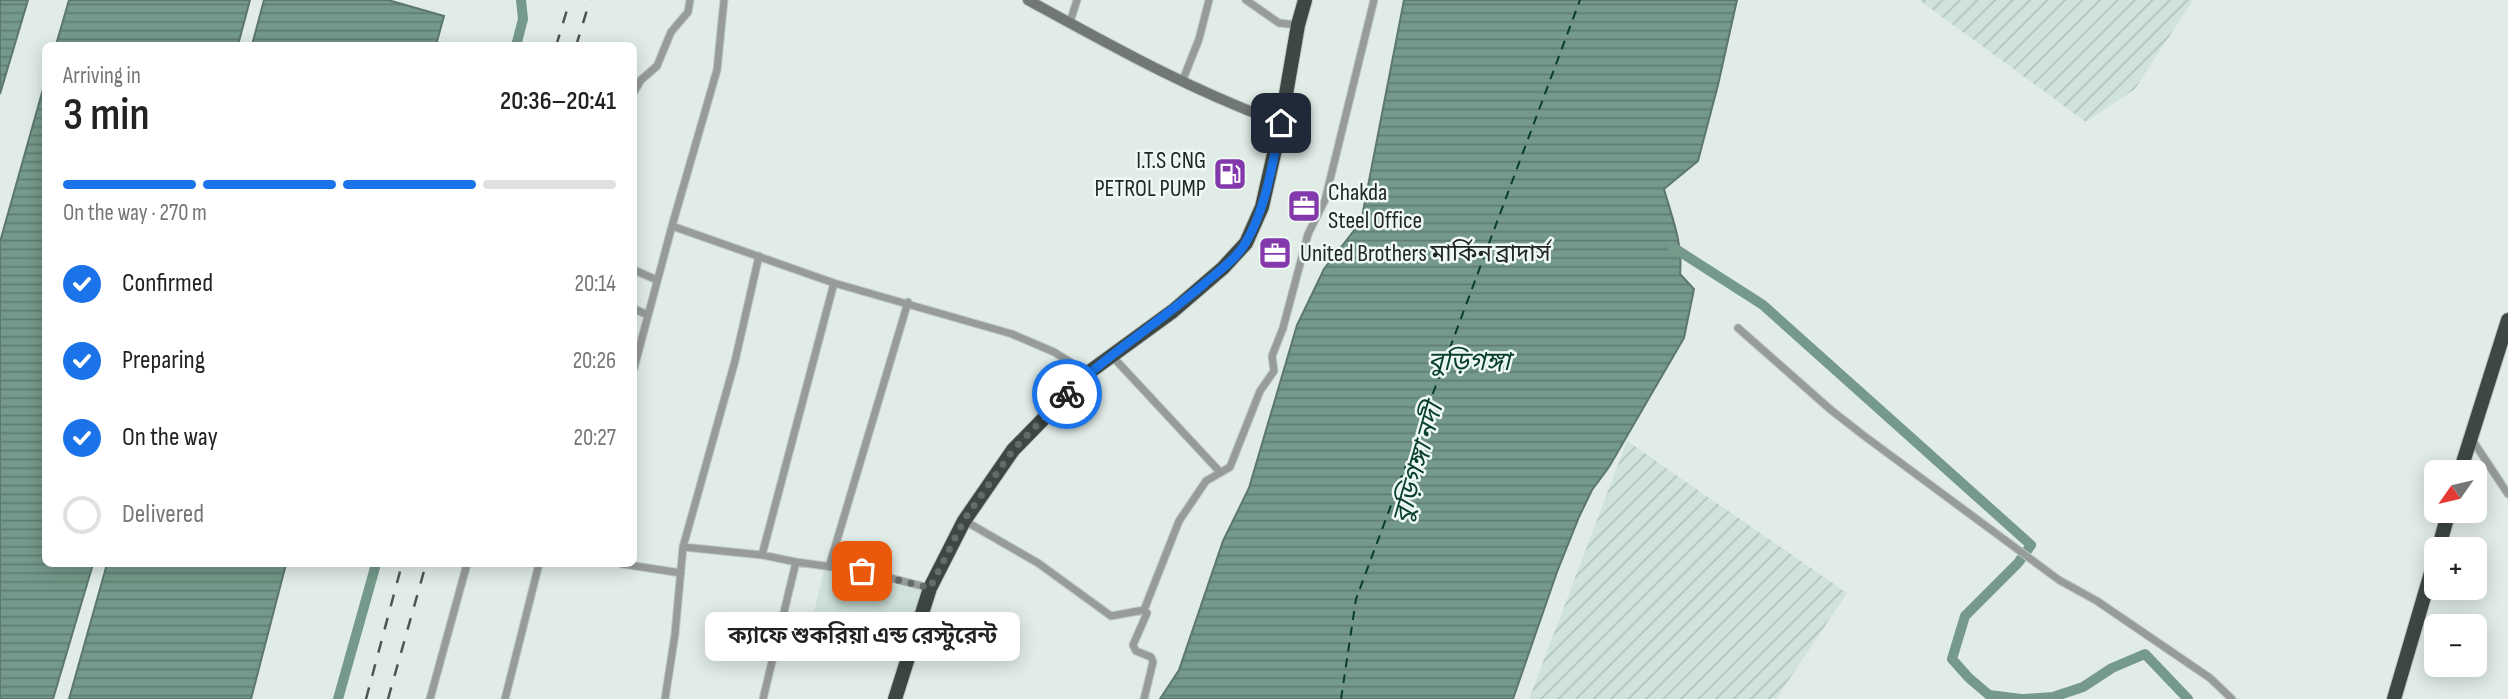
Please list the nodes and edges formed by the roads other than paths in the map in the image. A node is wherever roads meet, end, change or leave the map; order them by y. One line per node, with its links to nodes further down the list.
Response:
1 (690, 0): 12 (street)
2 (724, 0): 14 (street)
3 (1028, 0): 9 (street)
4 (1077, 0): 9 (street)
5 (1209, 0): 11 (street)
6 (1246, 0): 10 (street)
7 (1306, 0): 10 (highway)
8 (1374, 0): 29 (street)
9 (1070, 22): 11 (street)
10 (1298, 25): 13 (highway)
11 (1182, 82): 13 (street)
12 (637, 87)
13 (1281, 123): 24 (highway)
14 (672, 226): 15 (street); 17 (street)
15 (759, 256): 18 (street); 32 (street)
16 (637, 271): 17 (street)
17 (657, 280): 21 (street)
18 (834, 283): 19 (street); 33 (street)
19 (908, 302): 26 (street); 38 (street)
20 (637, 310): 21 (street)
21 (648, 315): 25 (street)
22 (2508, 320): 27 (highway)
23 (1738, 328): 49 (street)
24 (1112, 356): 26 (highway); 29 (street)
25 (637, 357)
26 (1088, 373): 31 (highway)
27 (2470, 438): 28 (highway); 30 (street)
28 (2464, 460)
29 (1220, 472): 42 (street)
30 (2508, 494)
31 (964, 520): 40 (highway); 42 (street)
32 (683, 547): 33 (street); 39 (street)
33 (762, 555): 34 (street)
34 (796, 562): 38 (street); 46 (street)
35 (637, 566): 39 (street)
36 (466, 567): 43 (street)
37 (538, 567): 44 (street)
38 (829, 567): 40 (street)
39 (681, 573): 45 (street)
40 (930, 588): 47 (highway)
41 (2424, 597): 50 (highway)
42 (1144, 610): 48 (street)
43 (430, 699)
44 (505, 699)
45 (665, 699)
46 (764, 699)
47 (895, 699)
48 (1143, 699)
49 (2232, 699)
50 (2394, 699)

